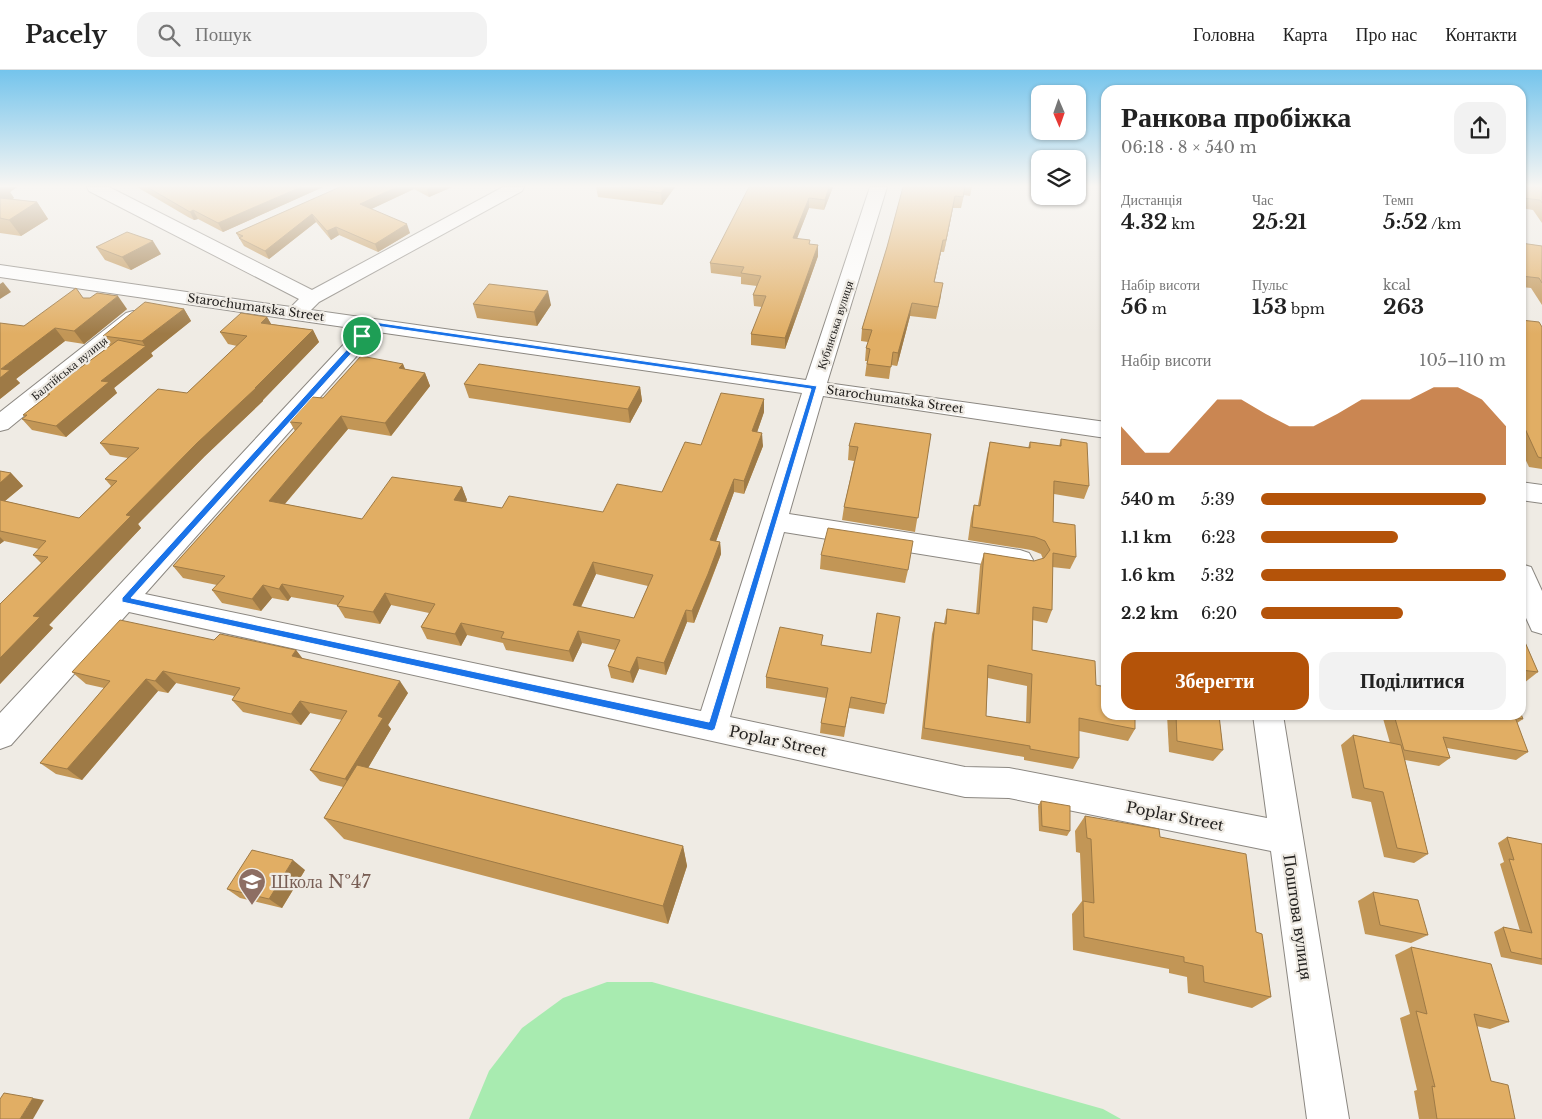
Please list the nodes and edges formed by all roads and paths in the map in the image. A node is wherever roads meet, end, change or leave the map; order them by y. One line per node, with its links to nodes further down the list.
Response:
1 (191, 236): 5 (street)
2 (430, 236): 8 (street)
3 (864, 236): 10 (street, Кубинська вулиця)
4 (229, 238): 5 (street)
5 (211, 246): 8 (street)
6 (0, 271): 7 (street, Starochumatska Street)
7 (161, 294): 8 (street, Starochumatska Street); 11 (street, Балтійська вулиця)
8 (305, 305): 9 (street, Starochumatska Street)
9 (374, 324): 10 (street, Starochumatska Street); 18 (street)
10 (815, 388): 12 (street, Starochumatska Street); 15 (street, Кубинська вулиця)
11 (0, 424)
12 (1101, 429)
13 (1526, 491): 14 (street)
14 (1542, 494)
15 (775, 521): 16 (street); 21 (street, Кубинська вулиця)
16 (1030, 562)
17 (1526, 586): 19 (street)
18 (124, 600): 21 (street, Poplar Street); 22 (street)
19 (1542, 623)
20 (1269, 720): 23 (street, Поштова вулиця)
21 (712, 726): 23 (street, Poplar Street)
22 (0, 735)
23 (1286, 838): 24 (street, Поштова вулиця)
24 (1328, 1119)

